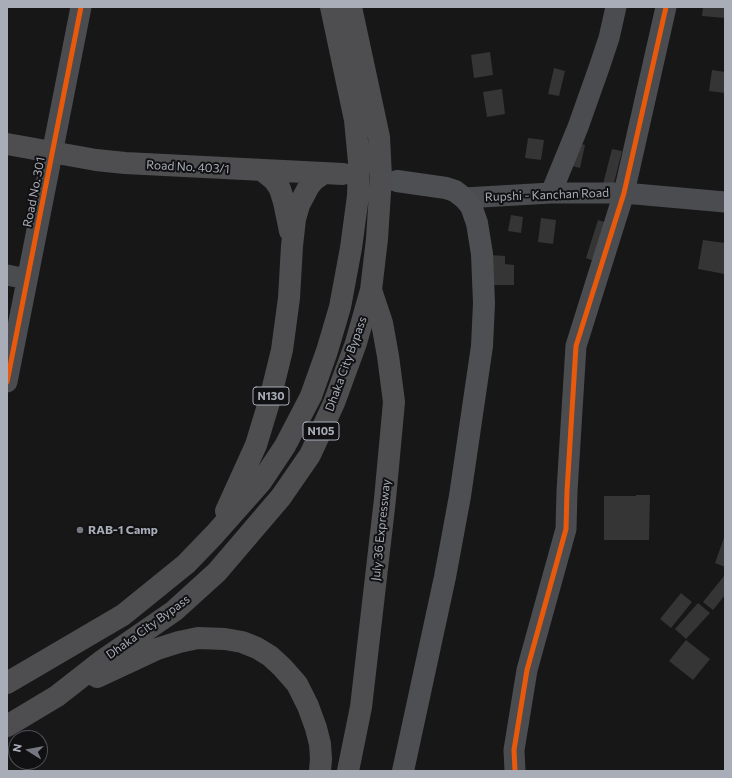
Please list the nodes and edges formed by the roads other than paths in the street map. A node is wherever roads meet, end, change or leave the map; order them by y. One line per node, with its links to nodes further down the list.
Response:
1 (81, 7): 7 (street, Road No. 301)
2 (331, 7): 19 (highway, Dhaka City Bypass / N105)
3 (351, 7): 17 (highway, Dhaka City Bypass / N105)
4 (616, 7): 11 (street)
5 (666, 7): 10 (street)
6 (7, 144): 7 (highway, N130)
7 (52, 153): 8 (highway, Road No. 403/1 / N130); 16 (street, Road No. 301)
8 (263, 171): 14 (highway, N130); 14 (highway, Road No. 403/1 / N130)
9 (397, 181): 12 (main road)
10 (624, 193): 11 (street, Rupshi - Kanchan Road); 13 (street, Rupshi - Kanchan Road); 26 (street)
11 (551, 194): 12 (street, Rupshi - Kanchan Road)
12 (464, 198): 25 (main road)
13 (725, 202)
14 (292, 246): 19 (highway, N130)
15 (7, 275): 16 (street)
16 (27, 279): 18 (street, Road No. 301)
17 (371, 290): 21 (highway, Dhaka City Bypass / N105); 24 (highway, July 36 Expressway)
18 (7, 382)
19 (214, 535): 20 (highway, Dhaka City Bypass / N105)
20 (7, 683)
21 (57, 696): 22 (highway, Dhaka City Bypass / N105); 23 (highway)
22 (7, 726)
23 (320, 771)
24 (348, 771)
25 (403, 771)
26 (515, 771)

